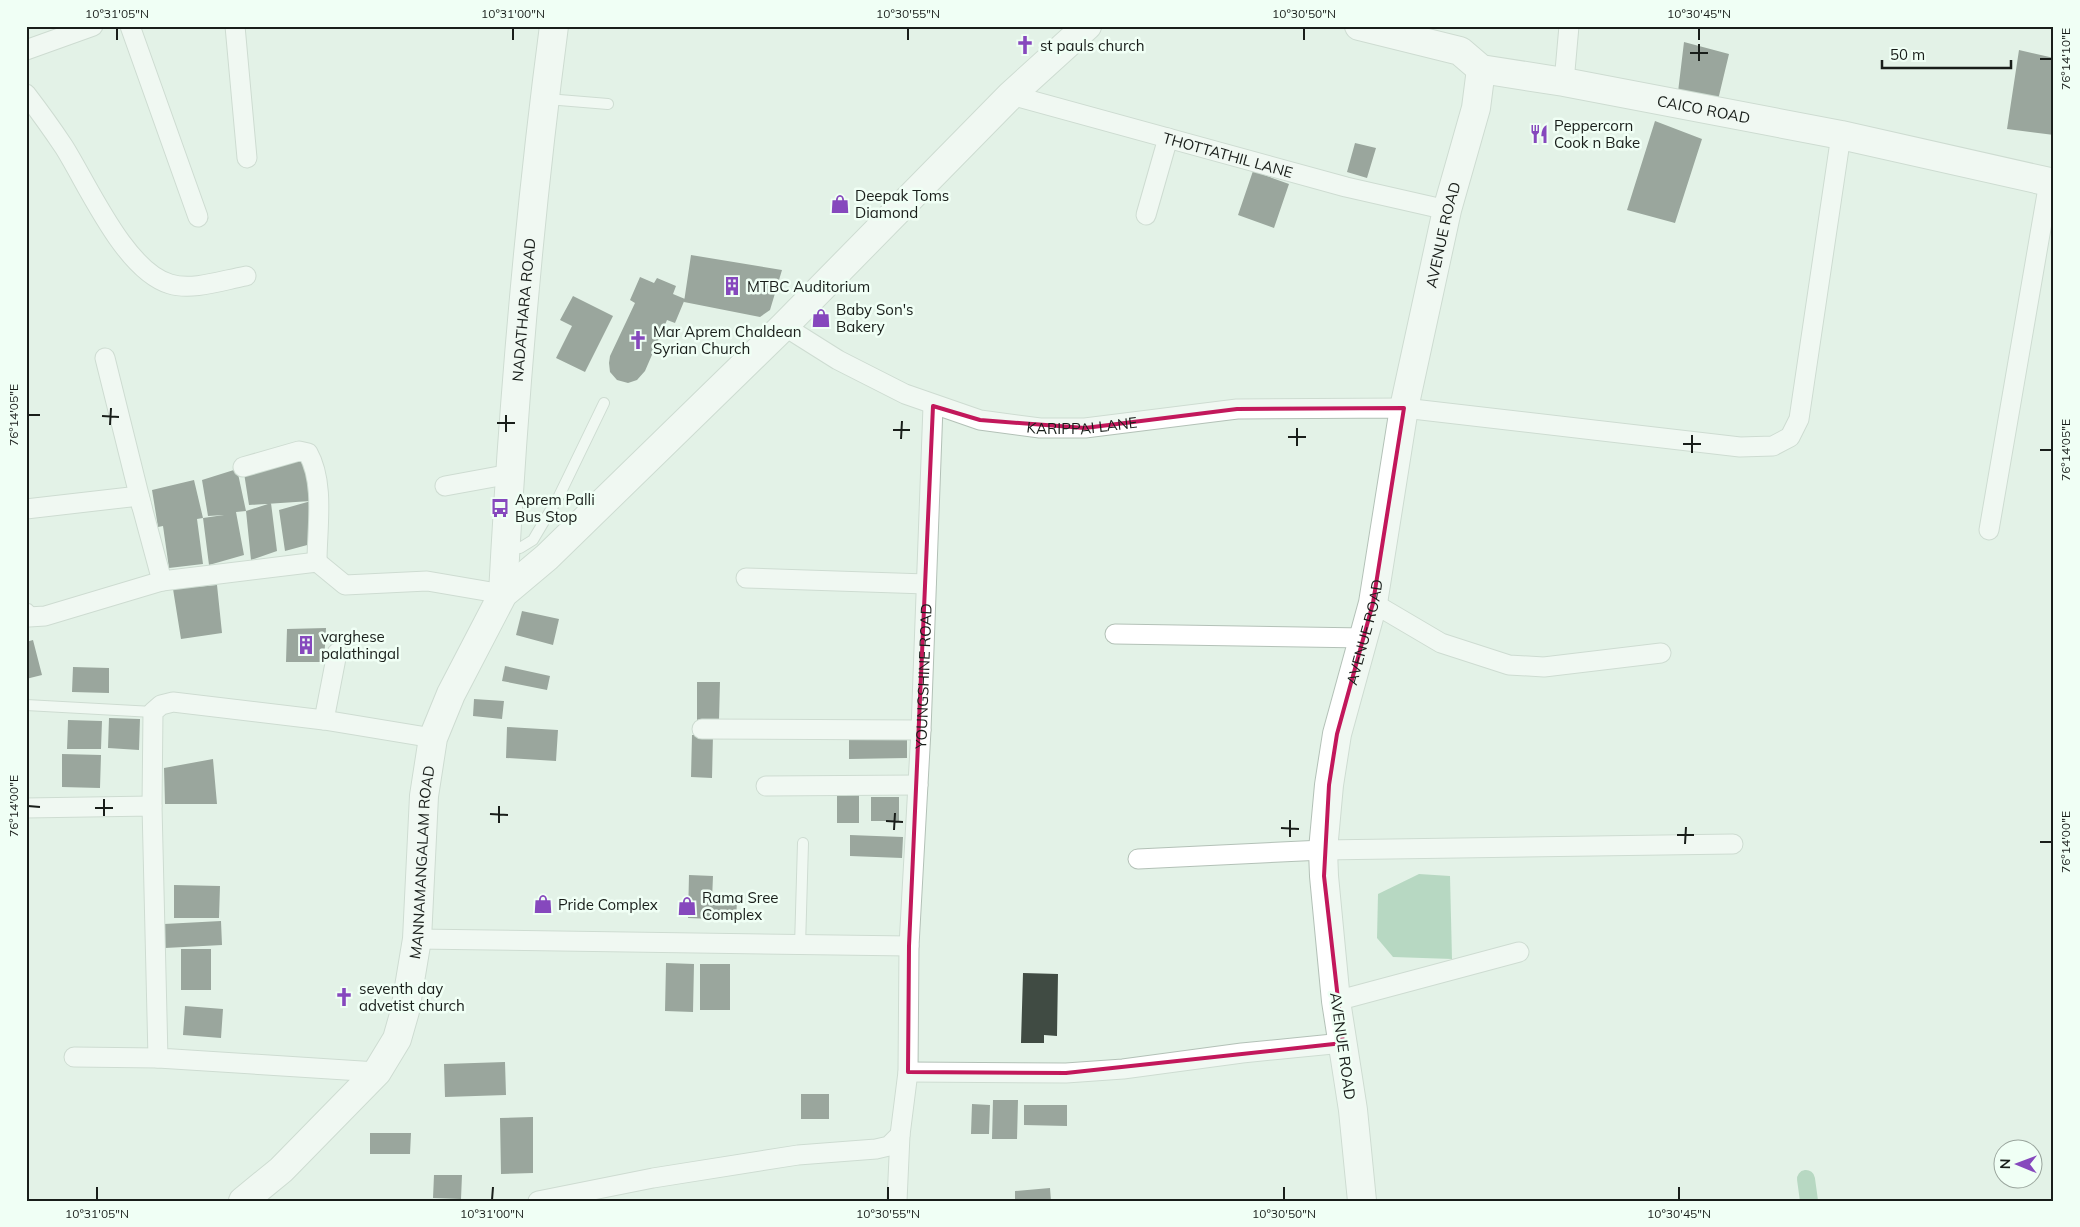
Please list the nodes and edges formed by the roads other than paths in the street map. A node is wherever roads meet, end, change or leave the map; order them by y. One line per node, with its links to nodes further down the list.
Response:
1 (93, 26): 8 (street)
2 (130, 26): 21 (street)
3 (235, 26): 17 (street)
4 (554, 26): 13 (main road, NADATHARA ROAD)
5 (1087, 26): 12 (main road)
6 (1359, 26): 9 (main road)
7 (1569, 26): 10 (street)
8 (26, 50)
9 (1481, 69): 10 (main road, CAICO ROAD); 19 (main road, AVENUE ROAD)
10 (1564, 82): 15 (main road, CAICO ROAD)
11 (26, 94): 22 (street)
12 (1011, 95): 16 (street, THOTTATHIL LANE); 23 (main road)
13 (544, 99): 14 (lane); 29 (main road, NADATHARA ROAD)
14 (608, 104)
15 (1841, 135): 18 (main road, CAICO ROAD); 27 (street, KARIPPAI LANE)
16 (1168, 138): 19 (street, THOTTATHIL LANE); 20 (street)
17 (247, 158)
18 (2051, 183): 33 (street)
19 (1447, 210): 27 (main road, AVENUE ROAD)
20 (1146, 215)
21 (198, 217)
22 (246, 276)
23 (784, 326): 26 (street, KARIPPAI LANE); 39 (main road)
24 (105, 358): 32 (street)
25 (604, 403): 34 (lane)
26 (933, 406): 27 (street, KARIPPAI LANE); 38 (street, YOUNGSHINE ROAD)
27 (1404, 408): 40 (main road, AVENUE ROAD)
28 (243, 467): 35 (street)
29 (510, 474): 30 (street); 34 (main road, NADATHARA ROAD)
30 (445, 486)
31 (26, 509): 32 (street)
32 (143, 512): 37 (street)
33 (1989, 530)
34 (505, 549): 39 (main road, NADATHARA ROAD)
35 (317, 562): 37 (street); 39 (street)
36 (746, 578): 38 (street)
37 (162, 581): 41 (street)
38 (926, 584): 50 (street, YOUNGSHINE ROAD)
39 (503, 594): 51 (main road, MANNAMANGALAM ROAD)
40 (1373, 602): 43 (main road, AVENUE ROAD); 45 (street)
41 (26, 614)
42 (1115, 634): 43 (street)
43 (1365, 638): 58 (main road, AVENUE ROAD)
44 (337, 653): 48 (street)
45 (1661, 653)
46 (26, 705): 47 (lane)
47 (153, 712): 48 (street); 54 (street)
48 (324, 720): 51 (street)
49 (702, 729): 50 (street)
50 (922, 730): 52 (street, YOUNGSHINE ROAD)
51 (433, 738): 60 (main road, MANNAMANGALAM ROAD)
52 (918, 785): 53 (street); 62 (street, YOUNGSHINE ROAD)
53 (766, 786)
54 (152, 806): 55 (street); 67 (street)
55 (26, 808)
56 (803, 842): 61 (lane)
57 (1733, 844): 58 (street)
58 (1324, 850): 59 (street); 64 (main road, AVENUE ROAD)
59 (1138, 858)
60 (417, 939): 61 (street); 68 (main road, MANNAMANGALAM ROAD)
61 (800, 946): 62 (street)
62 (909, 946): 69 (street, YOUNGSHINE ROAD)
63 (1519, 952): 64 (street)
64 (1336, 1001): 65 (main road, AVENUE ROAD)
65 (1343, 1043): 69 (street); 75 (main road, AVENUE ROAD)
66 (74, 1057): 67 (street)
67 (158, 1058): 68 (street)
68 (377, 1072): 72 (main road, MANNAMANGALAM ROAD)
69 (908, 1072): 70 (street, YOUNGSHINE ROAD)
70 (900, 1135): 71 (street); 74 (street, YOUNGSHINE ROAD)
71 (562, 1199): 73 (street)
72 (243, 1201)
73 (538, 1201)
74 (897, 1201)
75 (1362, 1201)

